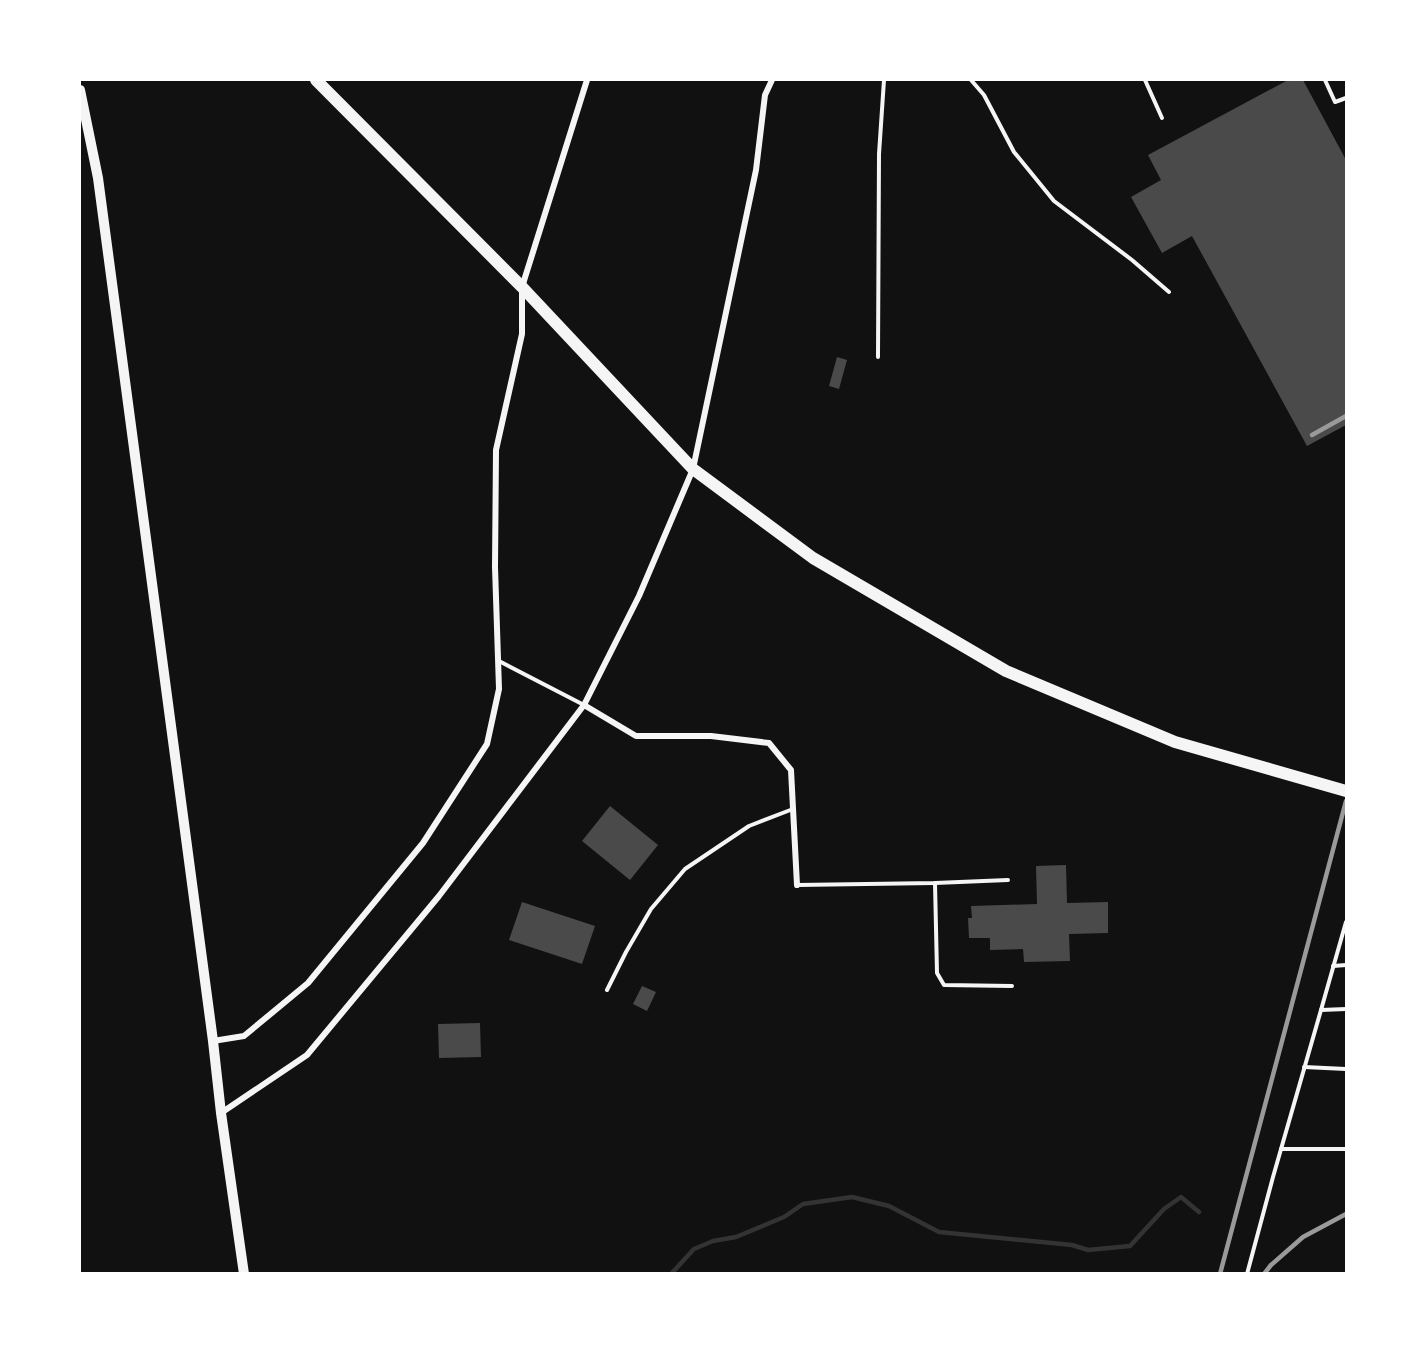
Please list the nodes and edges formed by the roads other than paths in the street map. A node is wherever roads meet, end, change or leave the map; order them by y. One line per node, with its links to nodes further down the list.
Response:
1 (316, 80): 11 (main road)
2 (587, 80): 11 (street)
3 (772, 80): 14 (street)
4 (884, 80): 13 (lane)
5 (971, 80): 12 (lane)
6 (1145, 80): 10 (lane)
7 (1325, 80): 9 (lane)
8 (80, 90): 29 (main road)
9 (1347, 98)
10 (1162, 118)
11 (522, 287): 14 (main road); 15 (street)
12 (1169, 292)
13 (878, 357)
14 (693, 469): 16 (street); 17 (main road)
15 (498, 661): 16 (lane); 29 (street)
16 (584, 705): 18 (street); 32 (street)
17 (1347, 791)
18 (793, 809): 21 (street); 26 (lane)
19 (1008, 880): 20 (lane)
20 (935, 883): 21 (lane); 25 (lane)
21 (797, 885)
22 (1347, 922): 24 (lane)
23 (1347, 965): 24 (lane)
24 (1333, 966): 28 (lane)
25 (1012, 986)
26 (607, 990)
27 (1347, 1009): 28 (lane)
28 (1321, 1010): 30 (lane)
29 (213, 1041): 32 (main road)
30 (1304, 1067): 31 (lane); 33 (lane)
31 (1347, 1068)
32 (221, 1113): 35 (main road)
33 (1281, 1149): 34 (lane); 36 (lane)
34 (1347, 1149)
35 (244, 1274)
36 (1247, 1274)

